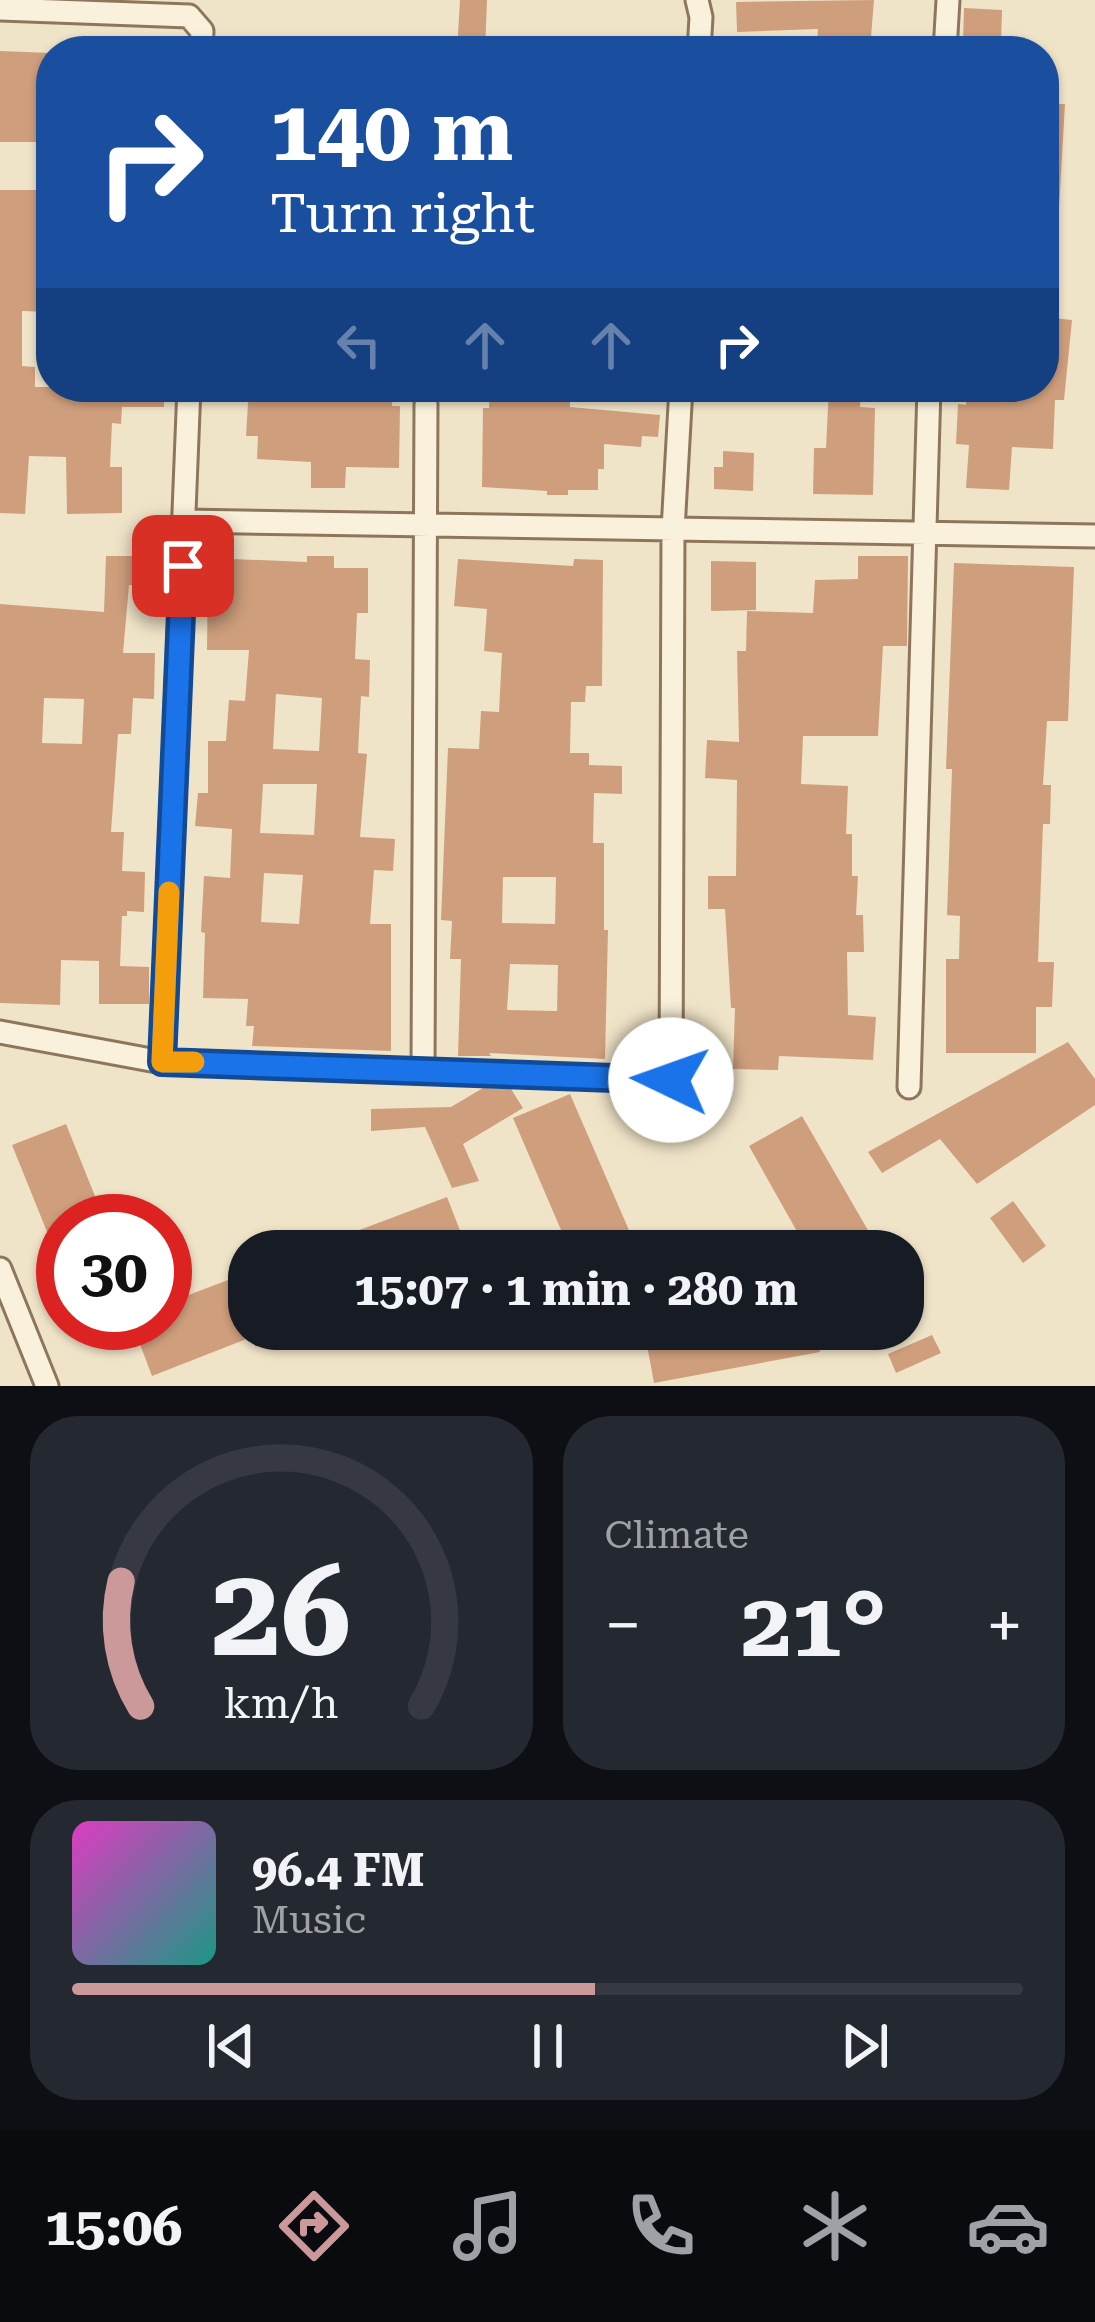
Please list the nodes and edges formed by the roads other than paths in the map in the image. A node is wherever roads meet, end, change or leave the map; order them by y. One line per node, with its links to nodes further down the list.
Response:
1 (697, 0): 6 (street)
2 (948, 0): 7 (street)
3 (27, 4): 4 (street); 5 (street)
4 (0, 9)
5 (202, 36)
6 (700, 36)
7 (946, 36)
8 (188, 402): 12 (street)
9 (680, 402): 14 (street)
10 (928, 402): 15 (street)
11 (426, 404): 13 (street)
12 (184, 520): 13 (street); 18 (street)
13 (424, 525): 14 (street); 19 (street)
14 (674, 530): 15 (street); 19 (street)
15 (922, 532): 16 (street); 20 (street)
16 (1095, 536)
17 (0, 1032): 18 (street)
18 (162, 1062): 19 (street)
19 (424, 1069)
20 (908, 1088)
21 (0, 1269): 22 (street)
22 (47, 1386)

